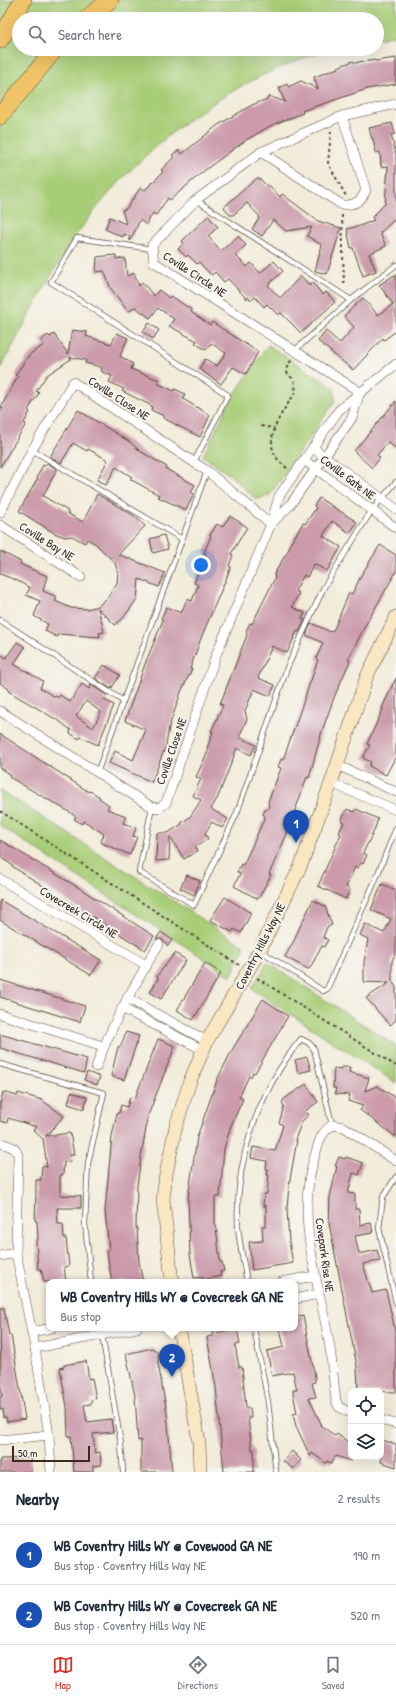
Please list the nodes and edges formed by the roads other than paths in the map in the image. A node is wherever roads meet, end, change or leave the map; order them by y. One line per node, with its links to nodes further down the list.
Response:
1 (23, 0): 3 (highway)
2 (110, 0): 4 (highway)
3 (16, 12)
4 (95, 12)
5 (12, 19): 6 (highway)
6 (0, 40)
7 (49, 56): 9 (highway)
8 (396, 104): 10 (street, Coville Circle NE)
9 (0, 116)
10 (342, 116): 11 (street, Coville Circle NE); 11 (street)
11 (261, 152): 12 (street, Coville Circle NE)
12 (196, 200): 13 (street, Coville Circle NE); 15 (lane)
13 (152, 249): 16 (street, Coville Circle NE); 21 (lane)
14 (396, 265): 15 (lane)
15 (351, 300): 16 (lane)
16 (295, 351): 18 (street, Coville Circle NE)
17 (396, 364): 18 (street)
18 (360, 392): 20 (street); 22 (street)
19 (32, 450): 21 (street, Coville Close NE); 30 (street, Coville Close NE); 34 (lane)
20 (309, 454): 22 (street, Coville Gate NE); 22 (street, Coville Gate NE); 27 (street, Coville Close NE)
21 (194, 462): 23 (street, Coville Close NE)
22 (321, 462): 25 (street, Coville Gate NE); 28 (street, Coville Gate NE); 31 (street, Coville Close NE)
23 (207, 471): 29 (street, Coville Close NE); 34 (lane)
24 (396, 482): 25 (lane)
25 (381, 498): 26 (street, Coville Gate NE); 28 (lane)
26 (396, 509)
27 (275, 510): 29 (street); 31 (street, Coville Close NE)
28 (372, 510): 33 (street, Coville Gate NE); 44 (lane)
29 (254, 511): 31 (street, Coville Close NE)
30 (0, 513)
31 (270, 524): 44 (street, Coville Close NE)
32 (0, 525): 35 (street, Coville Bay NE)
33 (396, 528)
34 (182, 539): 38 (lane)
35 (82, 577)
36 (396, 617): 40 (street, Coventry Hills Way NE)
37 (0, 620): 38 (lane)
38 (123, 701): 41 (lane)
39 (0, 711): 41 (street)
40 (337, 765): 42 (street, Coventry Hills Way NE); 43 (street)
41 (97, 773): 44 (street)
42 (331, 783): 45 (street); 49 (street, Coventry Hills Way NE)
43 (396, 792)
44 (152, 807)
45 (396, 810)
46 (396, 828): 49 (lane)
47 (0, 879): 50 (street, Covecreek Circle NE)
48 (159, 944): 50 (street)
49 (260, 950): 54 (street, Coventry Hills Way NE)
50 (146, 965): 51 (street)
51 (127, 998): 52 (street); 54 (street)
52 (122, 1008): 54 (street); 55 (street)
53 (0, 1014): 55 (street)
54 (205, 1045): 66 (street, Coventry Hills Way NE)
55 (103, 1046): 57 (street)
56 (0, 1064): 65 (lane)
57 (96, 1067)
58 (332, 1125): 60 (street); 64 (street, Covepark Rise NE); 67 (lane)
59 (0, 1143): 62 (street)
60 (396, 1161)
61 (396, 1177): 71 (lane)
62 (16, 1253): 63 (street); 76 (street)
63 (0, 1256)
64 (315, 1276): 68 (street); 69 (street, Covepark Rise NE)
65 (91, 1279)
66 (172, 1279)
67 (247, 1279)
68 (298, 1279)
69 (318, 1294): 70 (street); 79 (street, Covepark Rise NE)
70 (298, 1298)
71 (396, 1303)
72 (46, 1329): 76 (street)
73 (122, 1331): 77 (street)
74 (180, 1331): 86 (street)
75 (255, 1331): 87 (lane)
76 (32, 1332): 78 (street)
77 (102, 1335): 78 (street); 85 (lane)
78 (35, 1348): 82 (street)
79 (348, 1412)
80 (384, 1421): 81 (street)
81 (396, 1424)
82 (49, 1435): 83 (street); 84 (street)
83 (0, 1440)
84 (51, 1472)
85 (124, 1472)
86 (200, 1472)
87 (276, 1472)

